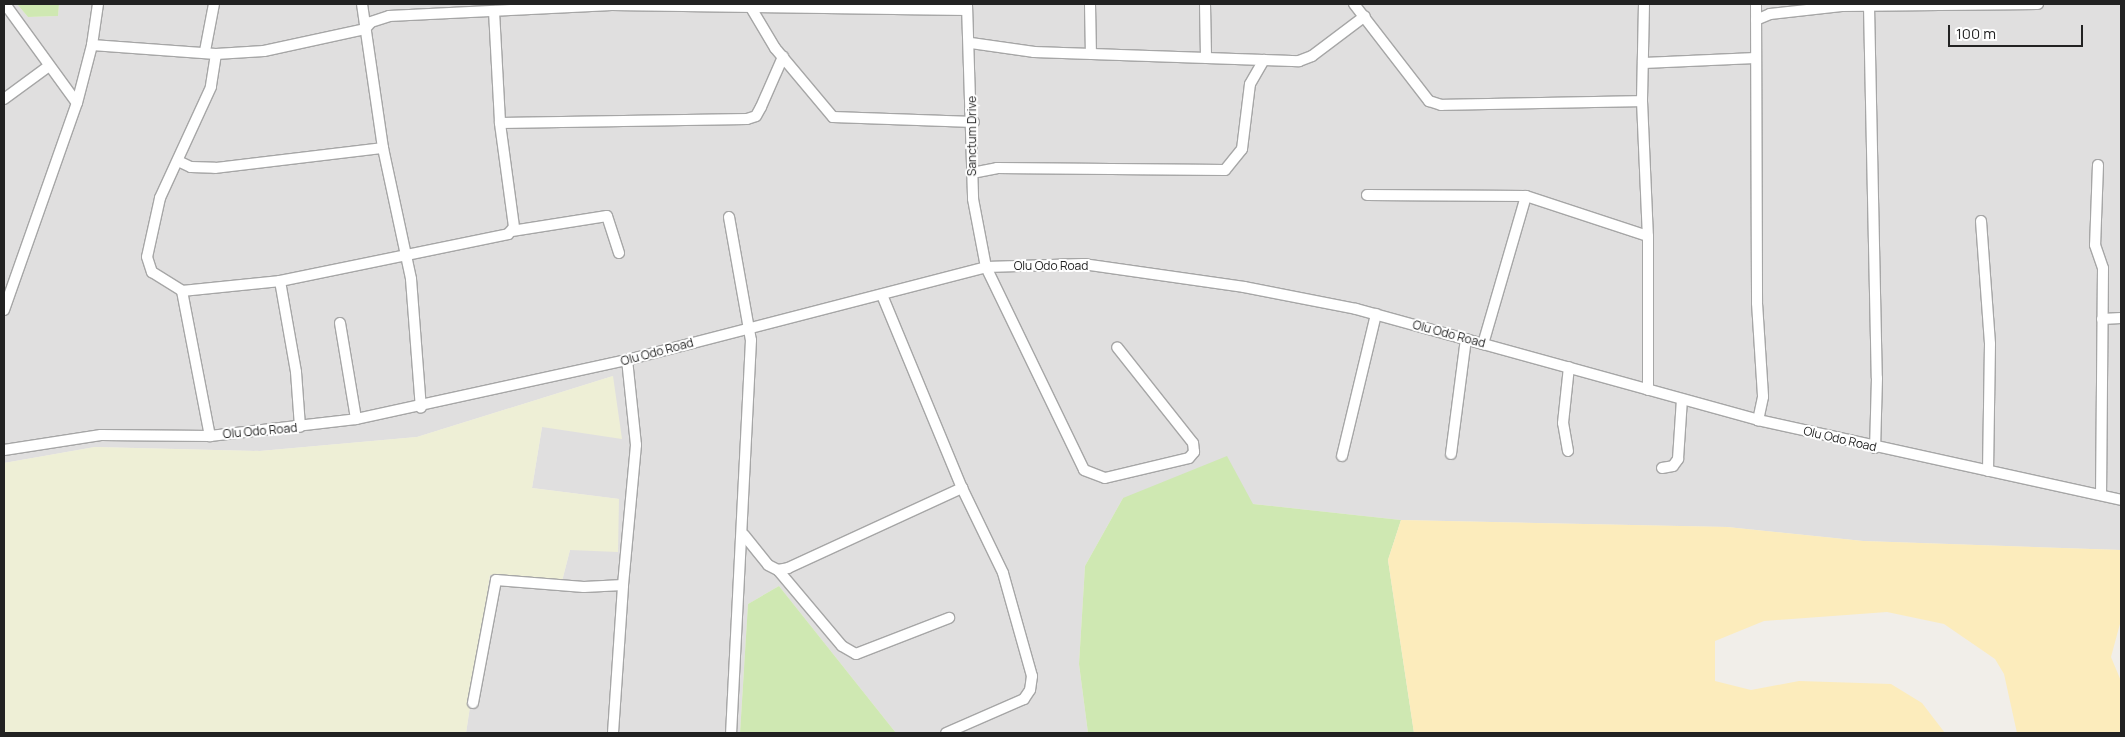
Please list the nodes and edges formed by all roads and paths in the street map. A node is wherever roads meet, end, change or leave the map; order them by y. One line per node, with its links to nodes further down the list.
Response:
1 (5, 4): 29 (street)
2 (98, 4): 20 (street)
3 (214, 4): 21 (street)
4 (362, 4): 18 (street)
5 (1090, 4): 23 (street)
6 (1205, 4): 25 (street)
7 (1354, 4): 16 (street)
8 (1644, 4): 28 (street)
9 (1756, 4): 17 (street)
10 (2038, 4): 13 (street)
11 (750, 6): 12 (street); 15 (street); 24 (street)
12 (857, 6): 14 (street)
13 (1869, 6): 17 (street); 69 (street)
14 (967, 7): 19 (street, Sanctum Drive)
15 (494, 11): 18 (street); 34 (street)
16 (1365, 16): 27 (street); 31 (street)
17 (1756, 20): 26 (street)
18 (365, 29): 22 (street); 35 (street)
19 (971, 43): 23 (street); 33 (street, Sanctum Drive)
20 (92, 45): 21 (street); 32 (street)
21 (205, 51): 22 (street)
22 (216, 54): 36 (street)
23 (1091, 54): 25 (street)
24 (783, 57): 33 (street); 34 (street)
25 (1206, 58): 27 (street)
26 (1756, 58): 28 (street); 66 (street)
27 (1264, 60): 38 (street)
28 (1643, 63): 31 (street)
29 (49, 66): 30 (street); 32 (street)
30 (4, 99)
31 (1642, 101): 44 (street)
32 (77, 104): 51 (street)
33 (974, 122): 38 (street, Sanctum Drive)
34 (500, 123): 43 (street)
35 (384, 148): 36 (street); 46 (street)
36 (178, 161): 49 (street)
37 (2098, 165): 54 (street)
38 (972, 174): 47 (street, Sanctum Drive)
39 (1367, 195): 40 (street)
40 (1526, 196): 44 (street); 58 (street)
41 (730, 217): 56 (street)
42 (1981, 221): 75 (street)
43 (512, 230): 45 (street); 46 (street)
44 (1648, 236): 62 (street)
45 (619, 253)
46 (405, 255): 48 (street); 64 (street)
47 (986, 267): 50 (street, Olu Odo Road); 52 (street, Olu Odo Road); 59 (street, Sanctum Drive)
48 (280, 281): 49 (street); 67 (street)
49 (182, 291): 68 (street)
50 (882, 295): 56 (street, Olu Odo Road); 76 (street)
51 (4, 310)
52 (1376, 314): 57 (street, Olu Odo Road); 73 (street)
53 (2121, 318): 54 (street)
54 (2102, 319): 77 (street)
55 (340, 323): 65 (street)
56 (750, 327): 60 (street, Olu Odo Road); 79 (street)
57 (1466, 339): 58 (street, Olu Odo Road); 72 (street)
58 (1483, 344): 61 (street, Olu Odo Road)
59 (1117, 347)
60 (627, 360): 64 (street, Olu Odo Road); 81 (street)
61 (1569, 367): 62 (street, Olu Odo Road); 71 (street)
62 (1648, 390): 63 (street, Olu Odo Road)
63 (1682, 399): 66 (street, Olu Odo Road); 74 (street)
64 (421, 408): 65 (street, Olu Odo Road)
65 (356, 419): 67 (street, Olu Odo Road)
66 (1758, 420): 69 (street, Olu Odo Road)
67 (300, 427): 68 (street, Olu Odo Road)
68 (210, 436): 70 (street, Olu Odo Road)
69 (1875, 448): 75 (street, Olu Odo Road)
70 (4, 450)
71 (1568, 451)
72 (1451, 454)
73 (1342, 456)
74 (1662, 468)
75 (1988, 471): 77 (street, Olu Odo Road)
76 (962, 488): 80 (street); 86 (street)
77 (2102, 495): 78 (street, Olu Odo Road)
78 (2121, 500)
79 (744, 535): 80 (street); 85 (street)
80 (778, 570): 82 (street)
81 (624, 585): 83 (street); 84 (street)
82 (949, 618)
83 (473, 703)
84 (613, 733)
85 (731, 733)
86 (946, 733)

